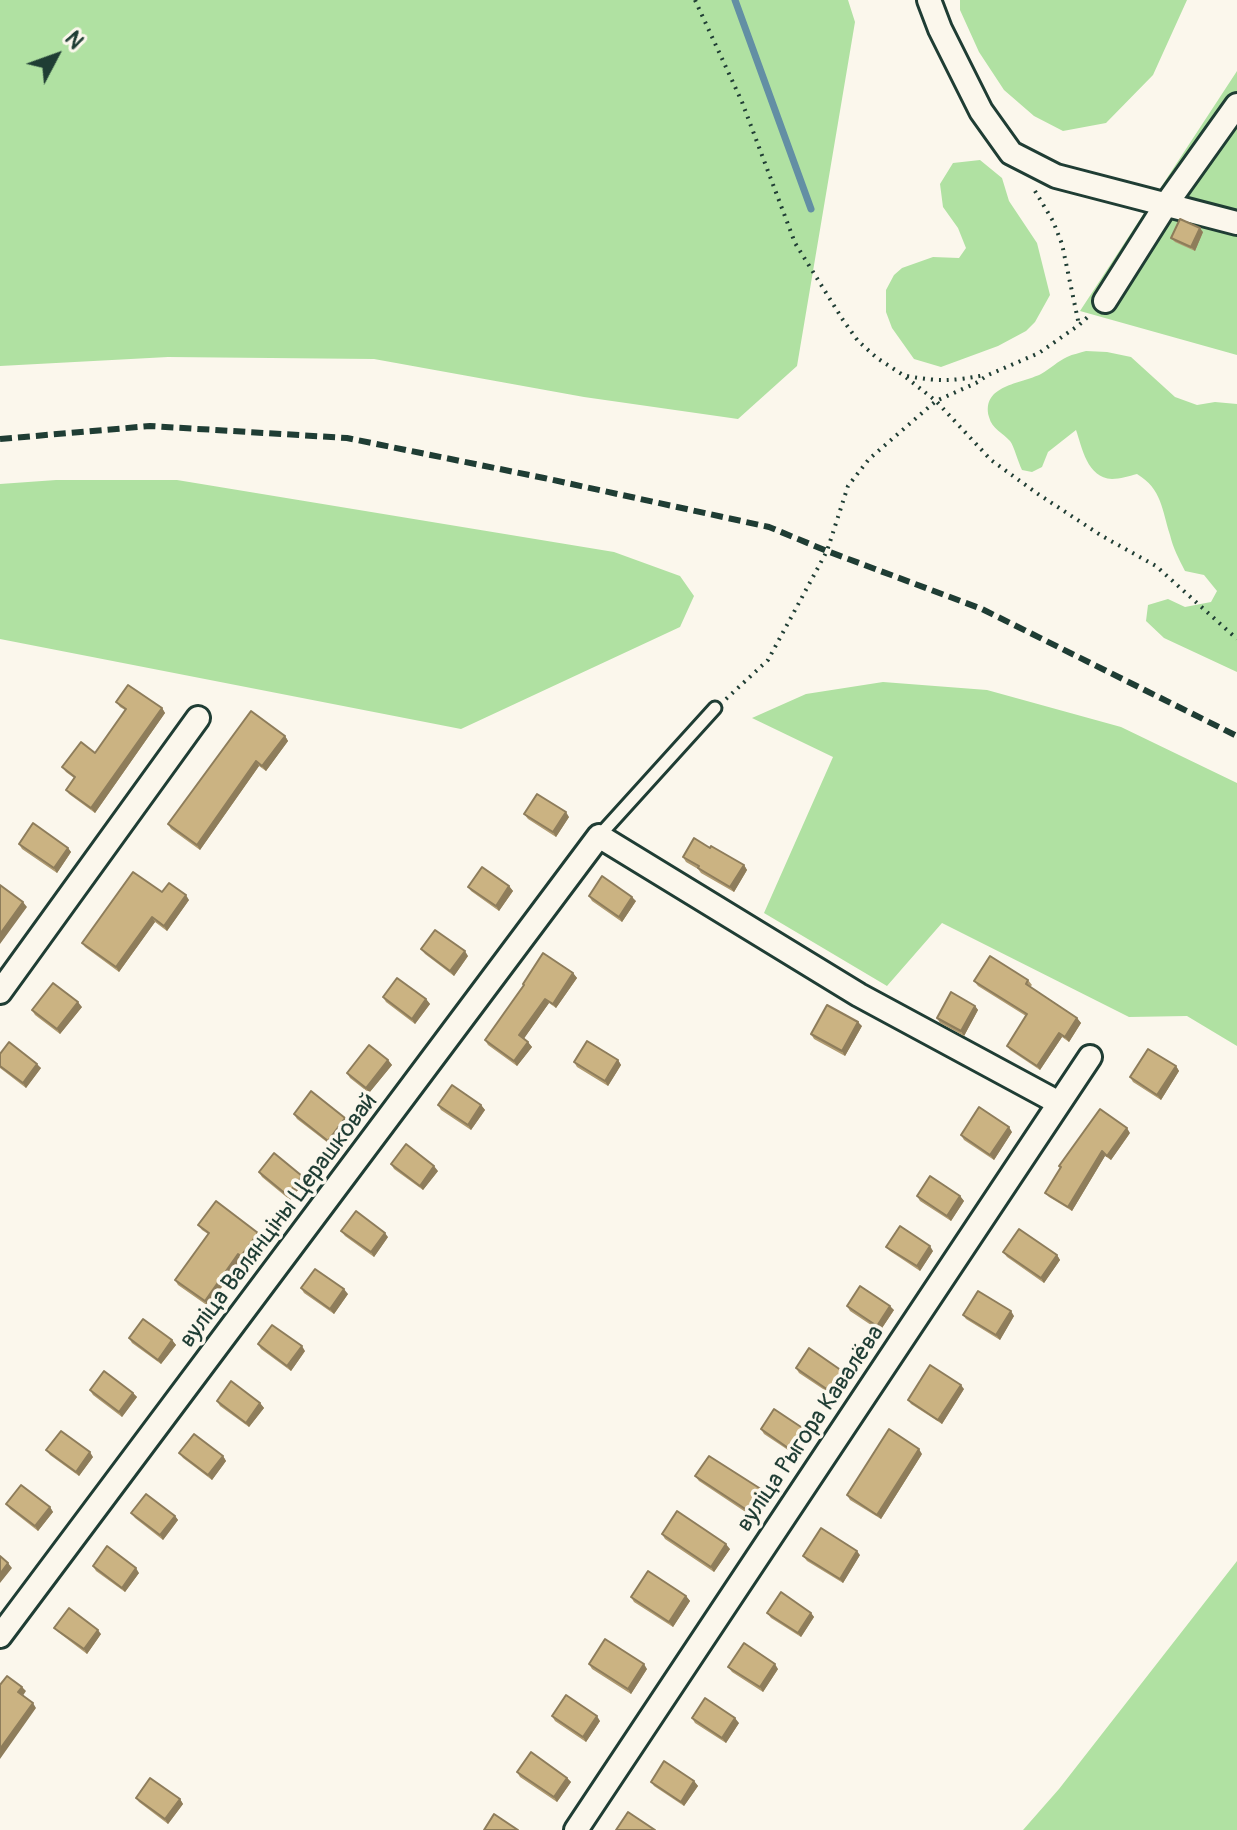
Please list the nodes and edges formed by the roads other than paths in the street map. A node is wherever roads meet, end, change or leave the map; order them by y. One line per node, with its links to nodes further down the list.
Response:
1 (929, 0): 3 (street)
2 (1237, 105): 3 (street)
3 (1167, 203): 4 (street); 5 (street)
4 (1237, 223)
5 (1105, 301)
6 (715, 708): 8 (lane)
7 (198, 718): 9 (street)
8 (599, 836): 11 (street); 12 (street, вуліца Валянціны Церашковай)
9 (0, 992)
10 (1090, 1057): 11 (street, вуліца Рыгора Кавалёва)
11 (1059, 1103): 13 (street, вуліца Рыгора Кавалёва)
12 (0, 1636)
13 (576, 1830)

